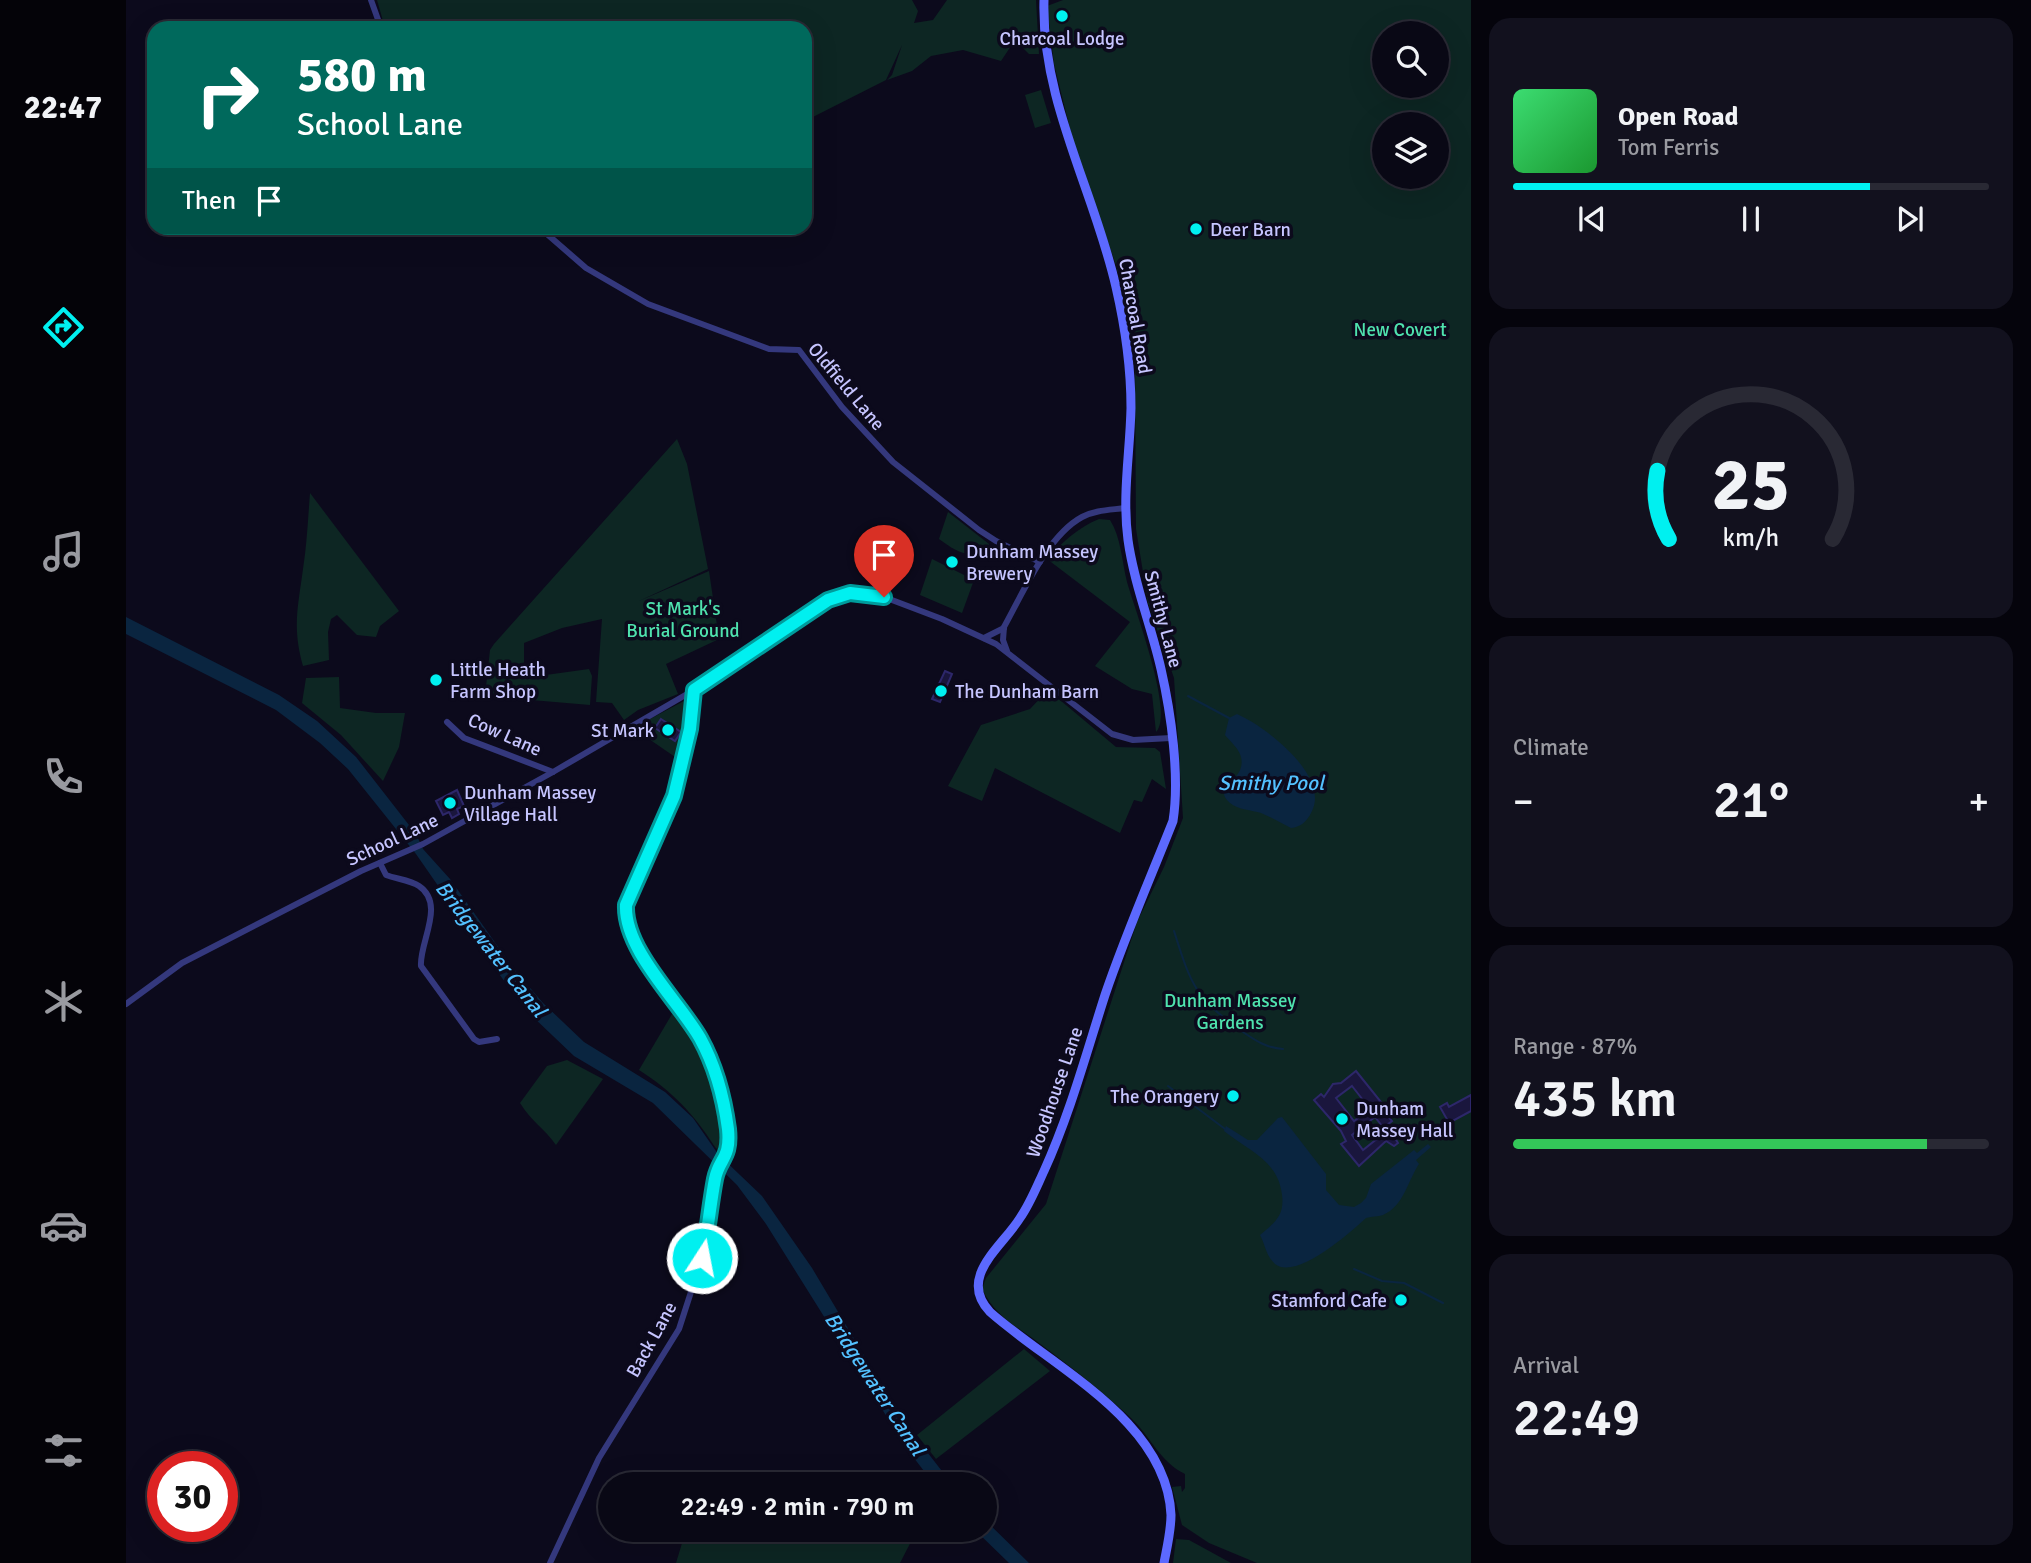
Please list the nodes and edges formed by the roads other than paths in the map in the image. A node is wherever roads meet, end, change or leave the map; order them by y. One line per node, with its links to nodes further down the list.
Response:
1 (371, 0): 3 (street)
2 (1044, 0): 5 (main road, Charcoal Road)
3 (378, 21)
4 (548, 235): 6 (street, Oldfield Lane)
5 (1125, 508): 6 (street); 12 (main road, Smithy Lane)
6 (1040, 562): 7 (street)
7 (1004, 628): 8 (street); 9 (street)
8 (984, 638): 9 (street, School Lane); 10 (street, School Lane)
9 (1007, 651): 12 (street)
10 (694, 690): 13 (street, School Lane); 17 (street, Back Lane)
11 (447, 722): 13 (street, Cow Lane)
12 (1171, 738): 18 (main road, Woodhouse Lane)
13 (553, 772): 14 (street, School Lane)
14 (380, 863): 15 (street, School Lane); 16 (street)
15 (126, 1004)
16 (497, 1039)
17 (550, 1563)
18 (1164, 1563)

